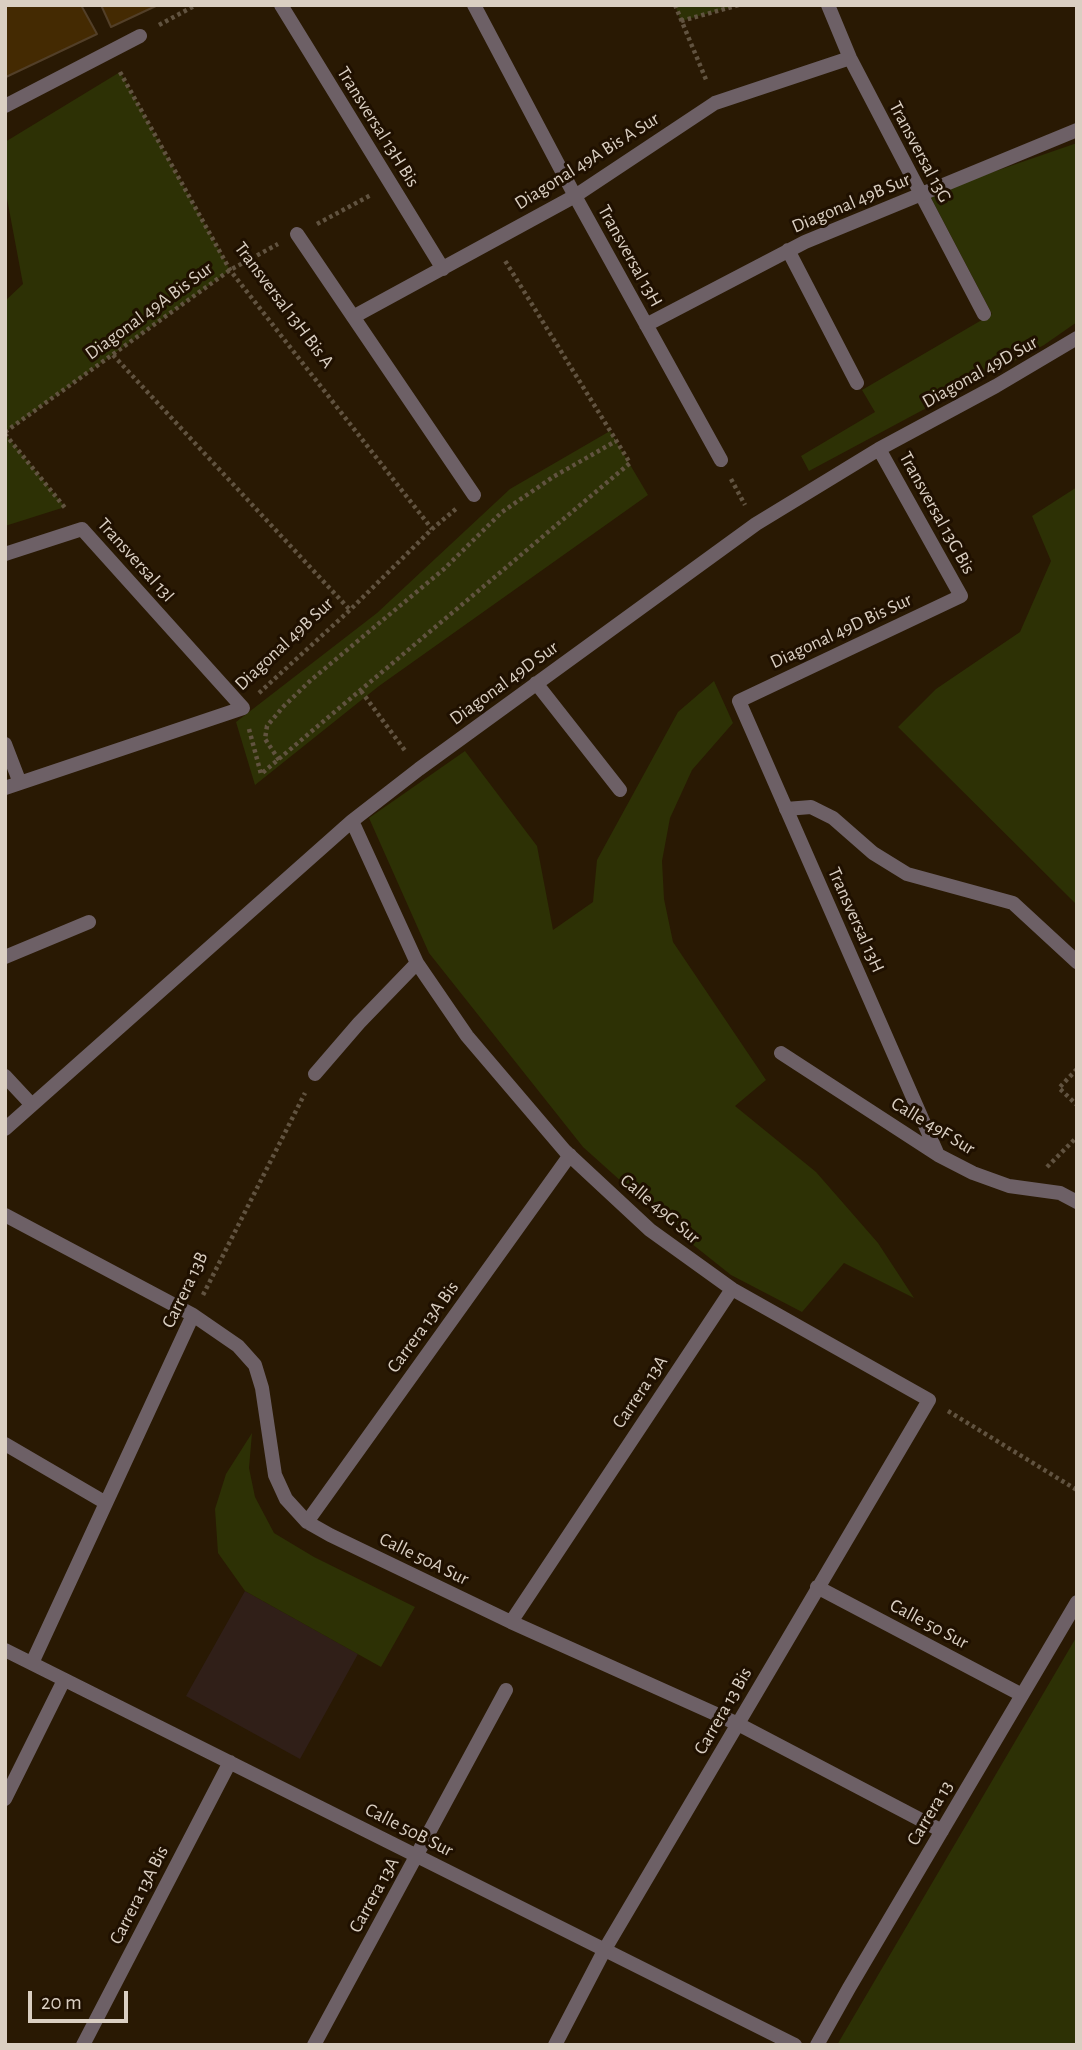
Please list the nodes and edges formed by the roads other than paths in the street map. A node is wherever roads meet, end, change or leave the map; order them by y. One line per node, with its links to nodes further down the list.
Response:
1 (281, 5): 12 (street, Transversal 13H Bis)
2 (474, 5): 9 (street, Transversal 13H)
3 (828, 5): 5 (street, Transversal 13G)
4 (140, 36): 6 (street)
5 (850, 58): 8 (street, Transversal 13G); 9 (street, Diagonal 49A Bis A Sur)
6 (5, 106)
7 (1077, 130): 8 (street, Diagonal 49B Sur)
8 (920, 194): 11 (street, Diagonal 49B Sur); 13 (street, Transversal 13G)
9 (575, 196): 12 (street, Diagonal 49A Bis A Sur); 15 (street, Transversal 13H)
10 (297, 234): 14 (street)
11 (789, 250): 15 (street, Diagonal 49B Sur); 17 (street)
12 (443, 269): 14 (street, Diagonal 49A Bis A Sur)
13 (984, 314)
14 (353, 317): 20 (street)
15 (646, 326): 19 (street, Transversal 13H)
16 (1077, 338): 18 (street, Diagonal 49D Sur)
17 (857, 383)
18 (879, 449): 22 (street, Transversal 13G Bis); 23 (street, Diagonal 49D Sur)
19 (721, 460)
20 (474, 495)
21 (5, 554): 25 (street, Transversal 13I)
22 (961, 596): 24 (street, Diagonal 49D Bis Sur)
23 (536, 683): 29 (street); 31 (street, Diagonal 49D Sur)
24 (738, 701): 30 (street, Transversal 13H)
25 (243, 708): 27 (street, Diagonal 49B Sur)
26 (5, 744): 27 (street)
27 (20, 783): 28 (street, Diagonal 49B Sur)
28 (5, 788)
29 (620, 790)
30 (786, 809): 34 (street); 42 (street, Transversal 13H)
31 (352, 821): 35 (street, Calle 49G Sur); 39 (street, Diagonal 49D Sur)
32 (89, 922): 33 (street)
33 (5, 957)
34 (1077, 962)
35 (417, 963): 37 (street); 41 (street, Calle 49G Sur)
36 (781, 1053): 42 (street, Calle 49F Sur)
37 (315, 1074)
38 (5, 1076): 39 (street)
39 (32, 1105): 40 (street, Diagonal 49D Sur)
40 (5, 1129)
41 (570, 1155): 45 (street, Calle 49G Sur); 50 (street, Carrera 13A Bis)
42 (938, 1155): 43 (street, Calle 49F Sur)
43 (1077, 1202)
44 (5, 1216): 46 (street, Calle 50A Sur)
45 (732, 1289): 47 (street, Calle 49G Sur); 53 (street, Carrera 13A)
46 (193, 1315): 49 (street, Carrera 13B); 50 (street, Calle 50A Sur)
47 (929, 1400): 51 (street, Carrera 13 Bis)
48 (5, 1444): 49 (street)
49 (106, 1503): 55 (street, Carrera 13B)
50 (307, 1522): 53 (street, Calle 50A Sur)
51 (817, 1587): 58 (street, Calle 50 Sur); 59 (street, Carrera 13 Bis)
52 (1077, 1602): 58 (street, Carrera 13)
53 (511, 1622): 59 (street, Calle 50A Sur)
54 (5, 1650): 55 (street, Calle 50B Sur)
55 (32, 1663): 56 (street, Calle 50B Sur)
56 (64, 1679): 60 (street, Calle 50B Sur); 61 (street)
57 (506, 1690): 63 (street, Carrera 13A)
58 (1022, 1695): 62 (street, Carrera 13)
59 (738, 1724): 62 (street, Calle 50A Sur); 64 (street, Carrera 13 Bis)
60 (230, 1762): 63 (street, Calle 50B Sur); 65 (street, Carrera 13A Bis)
61 (5, 1799)
62 (942, 1831): 69 (street, Carrera 13)
63 (417, 1856): 64 (street, Calle 50B Sur); 66 (street, Carrera 13A)
64 (605, 1949): 67 (street, Carrera 13 Bis); 68 (street, Calle 50B Sur)
65 (83, 2045)
66 (314, 2045)
67 (555, 2045)
68 (795, 2045)
69 (817, 2045)

